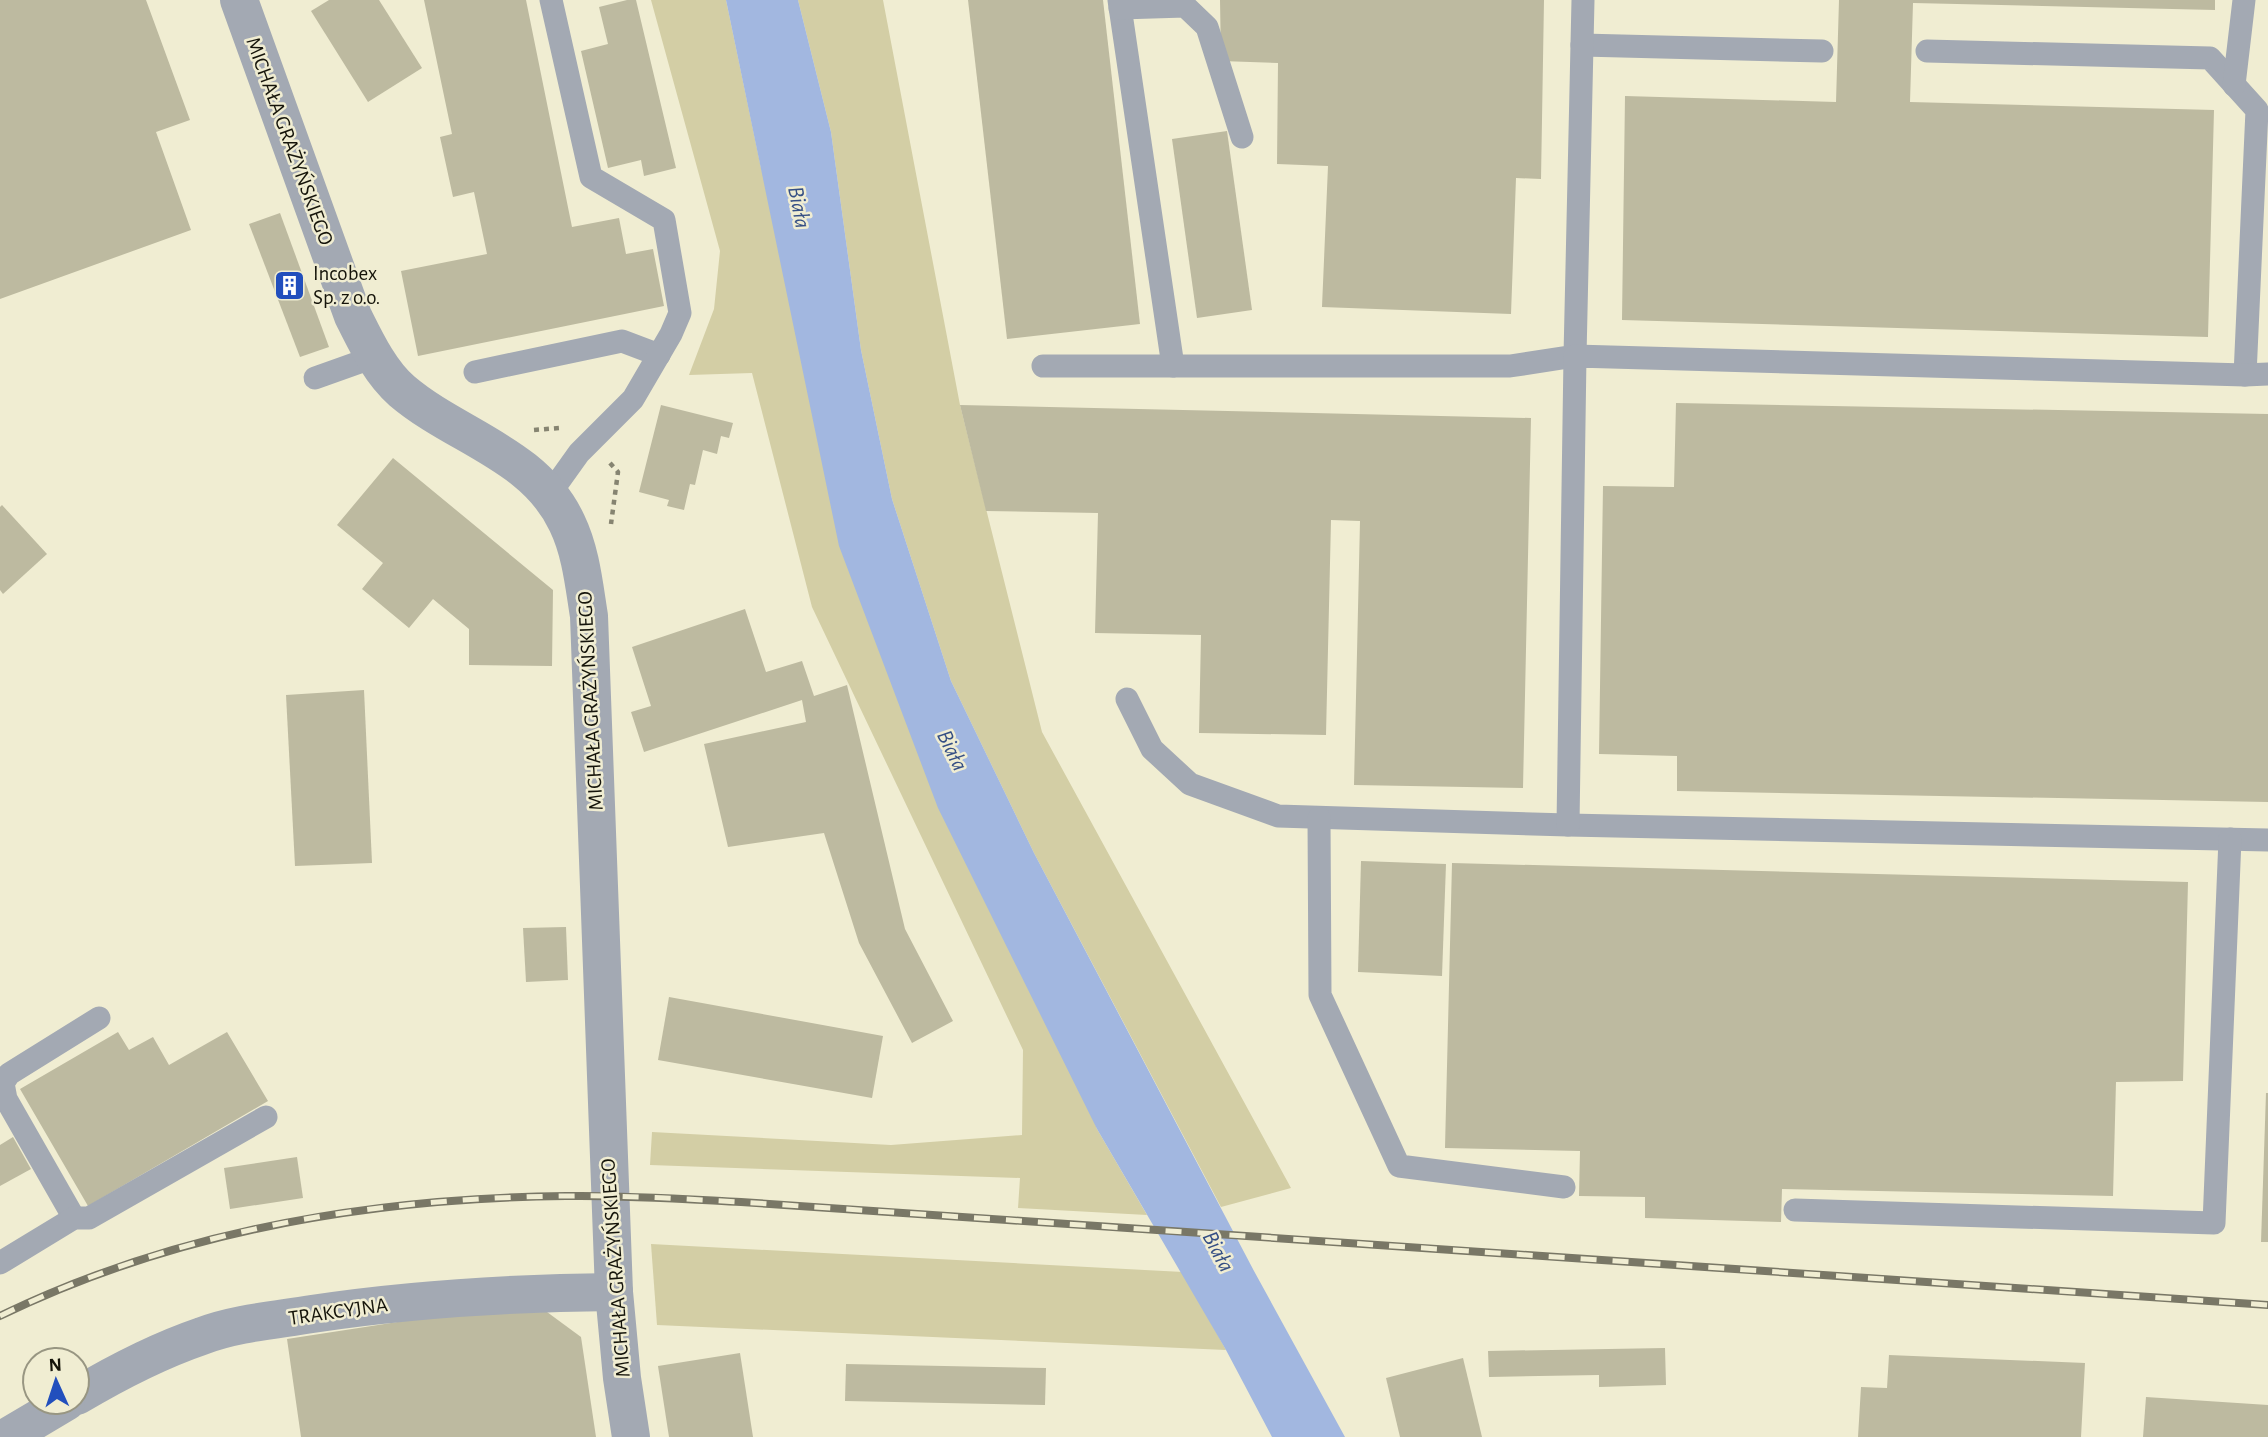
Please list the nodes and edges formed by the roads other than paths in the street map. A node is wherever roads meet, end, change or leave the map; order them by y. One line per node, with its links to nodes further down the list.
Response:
1 (239, 0): 13 (street, MICHAŁA GRAŻYŃSKIEGO)
2 (551, 0): 11 (lane)
3 (1583, 0): 6 (lane)
4 (2244, 0): 9 (lane)
5 (1119, 4): 10 (lane); 15 (lane)
6 (1582, 45): 7 (lane); 12 (lane)
7 (1822, 51)
8 (1927, 51): 9 (lane)
9 (2234, 85): 18 (lane)
10 (1242, 137)
11 (659, 355): 16 (lane); 20 (lane)
12 (1575, 356): 15 (lane); 18 (lane); 23 (lane)
13 (374, 357): 19 (lane); 20 (street, MICHAŁA GRAŻYŃSKIEGO)
14 (1043, 366): 15 (lane)
15 (1173, 366)
16 (475, 372)
17 (2268, 374): 18 (lane)
18 (2245, 376)
19 (315, 378)
20 (549, 495): 32 (street, MICHAŁA GRAŻYŃSKIEGO)
21 (1127, 699): 22 (lane)
22 (1319, 818): 23 (lane); 28 (lane)
23 (1568, 825): 24 (lane)
24 (2230, 839): 25 (lane); 29 (lane)
25 (2268, 840)
26 (99, 1018): 30 (lane)
27 (266, 1117): 30 (lane)
28 (1564, 1187)
29 (1795, 1210)
30 (74, 1218): 31 (lane)
31 (0, 1263)
32 (614, 1292): 33 (street, TRAKCYJNA); 36 (street, MICHAŁA GRAŻYŃSKIEGO)
33 (91, 1388)
34 (42, 1416): 35 (street)
35 (7, 1437)
36 (631, 1437)

